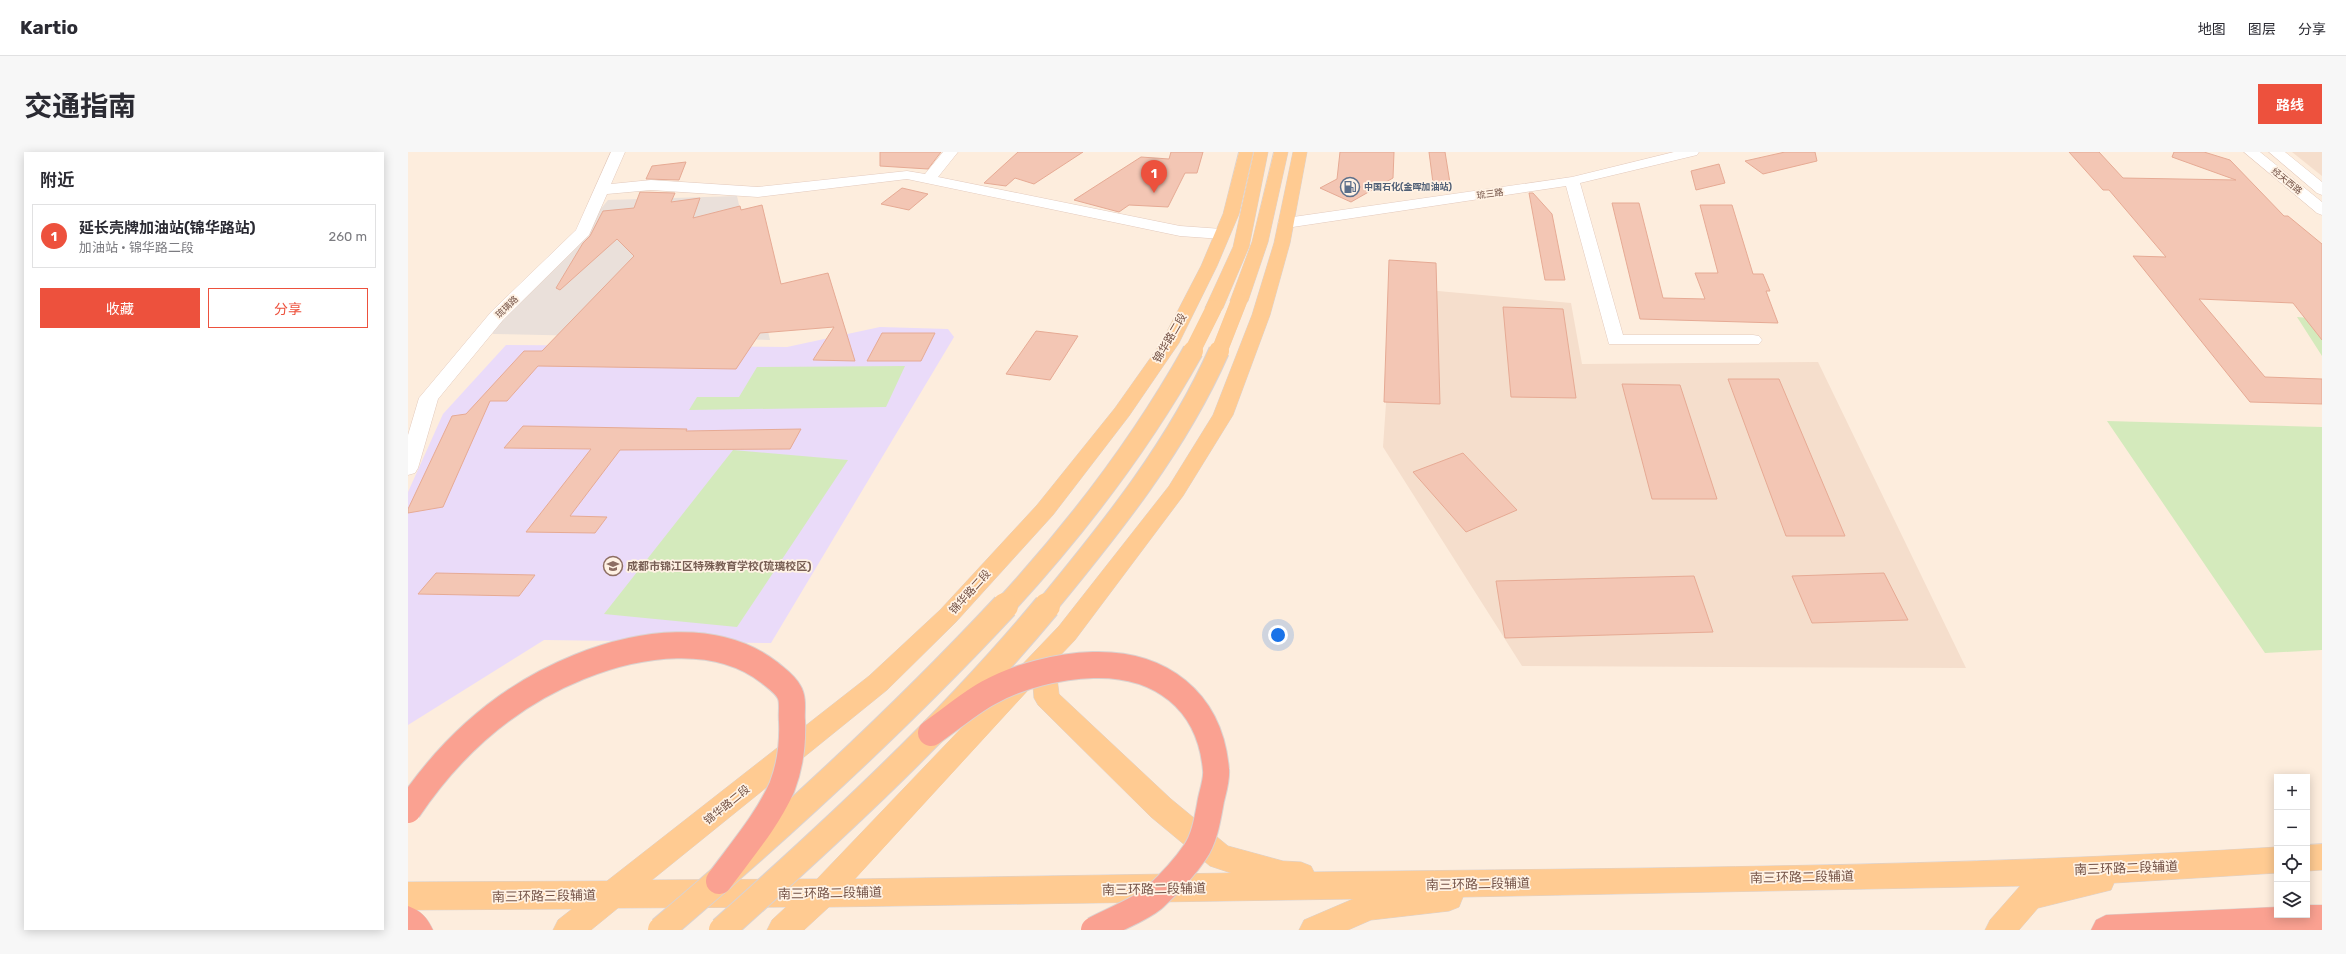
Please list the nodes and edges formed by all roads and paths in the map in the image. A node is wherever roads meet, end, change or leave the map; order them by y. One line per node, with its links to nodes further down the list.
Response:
1 (618, 152): 12 (street, 琉璃路)
2 (951, 152): 10 (street)
3 (1246, 152): 16 (main road, 锦华路二段)
4 (1261, 152): 26 (main road, bridge)
5 (1282, 152): 20 (main road, bridge)
6 (1300, 152): 15 (main road)
7 (1692, 152): 11 (street, 琉三路)
8 (2251, 152): 14 (street, 经天西路)
9 (2276, 152): 13 (street, 经天西路)
10 (929, 179): 12 (street); 16 (street)
11 (1572, 182): 15 (street, 琉三路); 17 (street)
12 (600, 190): 18 (street, 琉璃路)
13 (2322, 190)
14 (2322, 210)
15 (1286, 223): 19 (main road)
16 (1222, 234): 30 (main road, 锦华路二段)
17 (1753, 340)
18 (408, 468)
19 (1043, 659): 28 (main road); 29 (main road)
20 (932, 733): 38 (main road, bridge); 40 (highway, bridge)
21 (408, 810): 26 (highway, bridge)
22 (2322, 857): 23 (main road)
23 (2310, 858)
24 (2274, 860): 25 (main road, 南三环路二段辅道)
25 (2155, 868): 27 (main road, 南三环路二段辅道); 42 (main road)
26 (720, 881): 37 (main road, bridge)
27 (1578, 882): 28 (main road, 南三环路二段辅道); 41 (main road)
28 (1440, 885): 29 (main road, 南三环路二段辅道)
29 (823, 893): 31 (main road, 南三环路二段辅道); 39 (main road)
30 (615, 894): 31 (main road, 南三环路三段辅道); 32 (main road, 南三环路三段辅道); 36 (main road, 锦华路二段)
31 (679, 894)
32 (408, 896)
33 (2322, 919): 43 (highway)
34 (408, 920): 35 (highway)
35 (418, 930)
36 (568, 930)
37 (661, 930)
38 (722, 930)
39 (782, 930)
40 (1094, 930)
41 (1314, 930)
42 (2000, 930)
43 (2106, 930)

